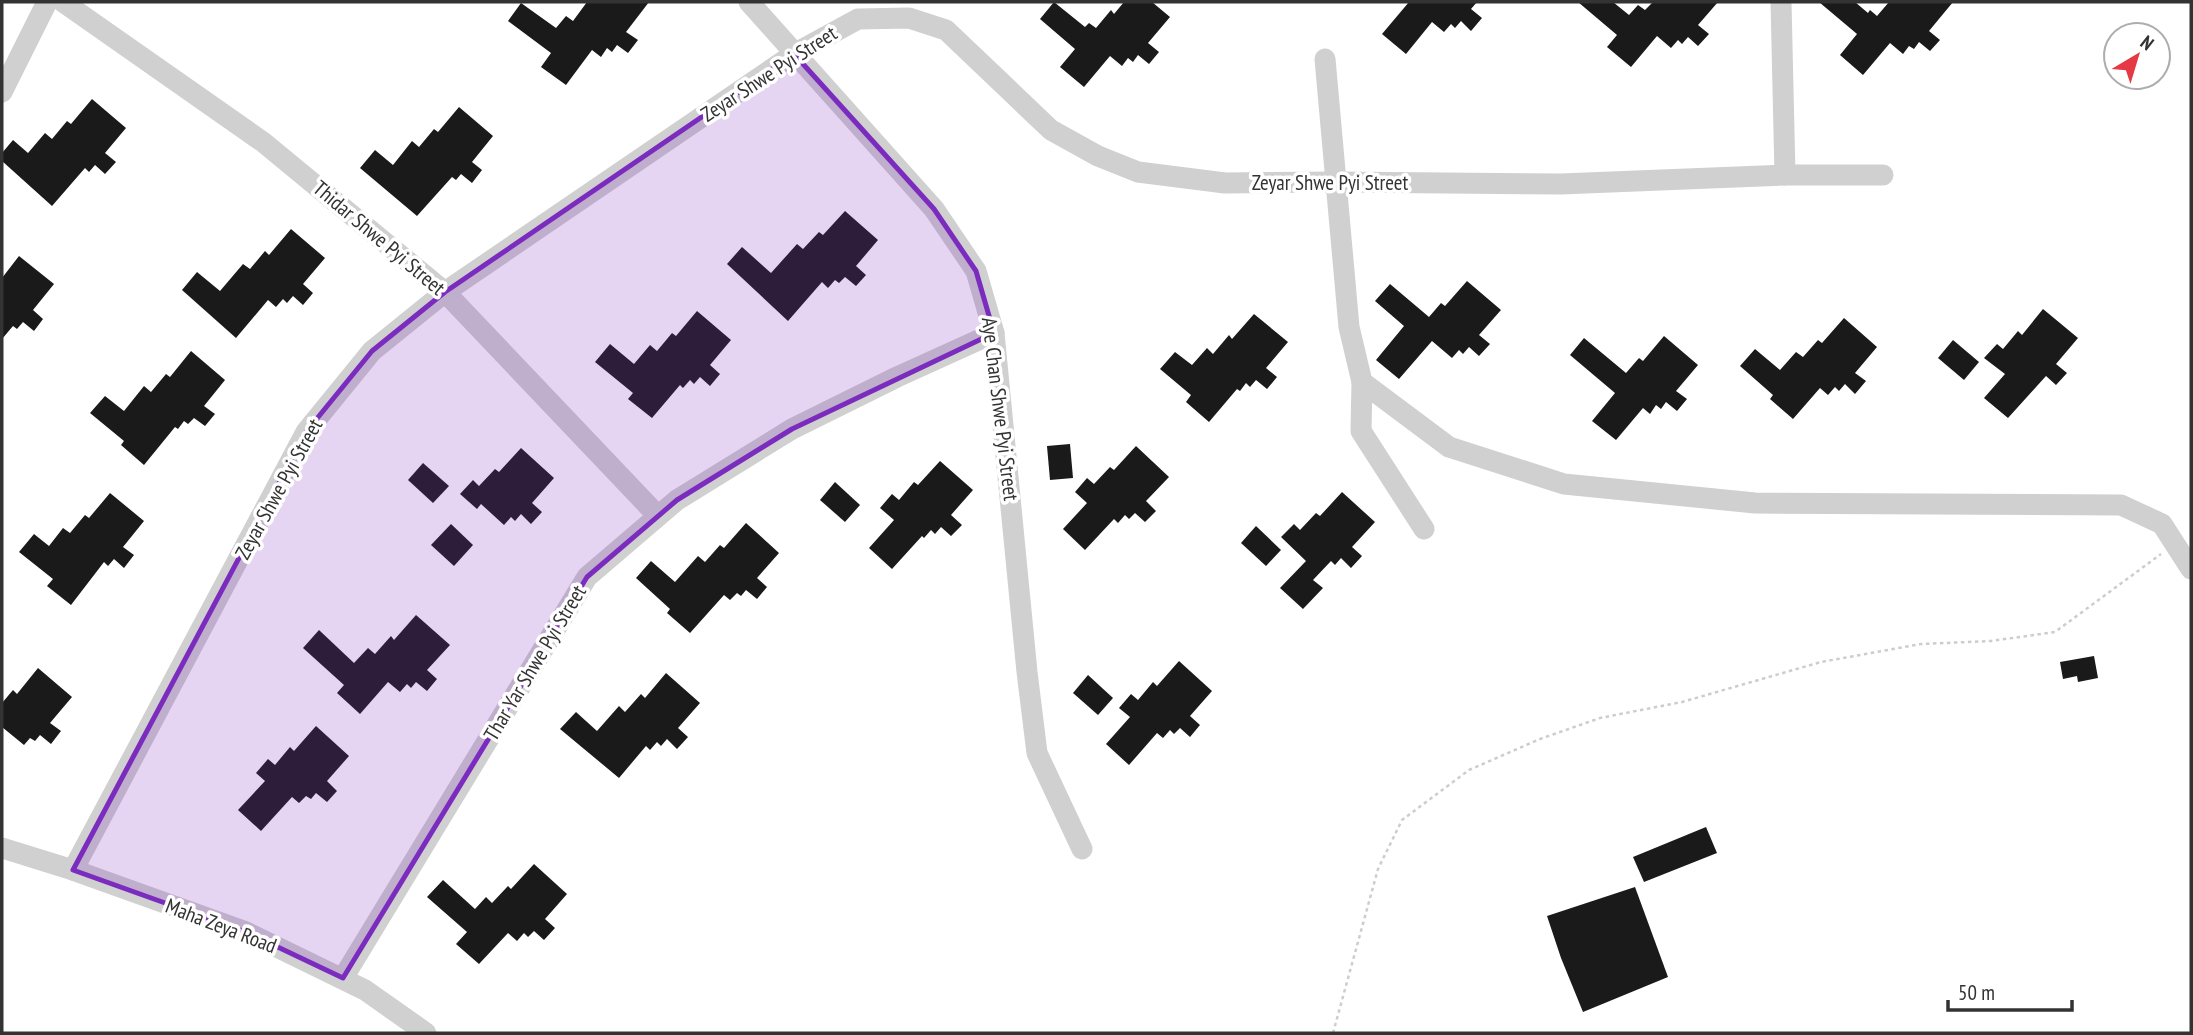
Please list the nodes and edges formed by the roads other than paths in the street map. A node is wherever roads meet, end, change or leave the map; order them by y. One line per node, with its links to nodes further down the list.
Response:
1 (47, 2): 7 (street)
2 (63, 2): 11 (street, Thidar Shwe Pyi Street)
3 (749, 2): 5 (street, Aye Chan Shwe Pyi Street)
4 (1781, 2): 8 (street)
5 (794, 54): 10 (street, Zeyar Shwe Pyi Street); 11 (street, Zeyar Shwe Pyi Street); 12 (street, Aye Chan Shwe Pyi Street)
6 (1325, 59): 10 (street)
7 (2, 92)
8 (1785, 175): 9 (street, Zeyar Shwe Pyi Street); 10 (street, Zeyar Shwe Pyi Street)
9 (1883, 175)
10 (1336, 182): 13 (street)
11 (445, 292): 14 (street, Thidar Shwe Pyi Street); 19 (street, Zeyar Shwe Pyi Street)
12 (994, 333): 14 (street, Thar Yar Shwe Pyi Street); 18 (street, Aye Chan Shwe Pyi Street)
13 (1362, 382): 15 (street); 16 (street)
14 (658, 516): 20 (street, Thar Yar Shwe Pyi Street)
15 (1424, 529)
16 (2191, 569)
17 (2, 848): 19 (street, Maha Zeya Road)
18 (1082, 849)
19 (73, 870): 20 (street, Maha Zeya Road)
20 (343, 978): 21 (street, Maha Zeya Road)
21 (426, 1033)

